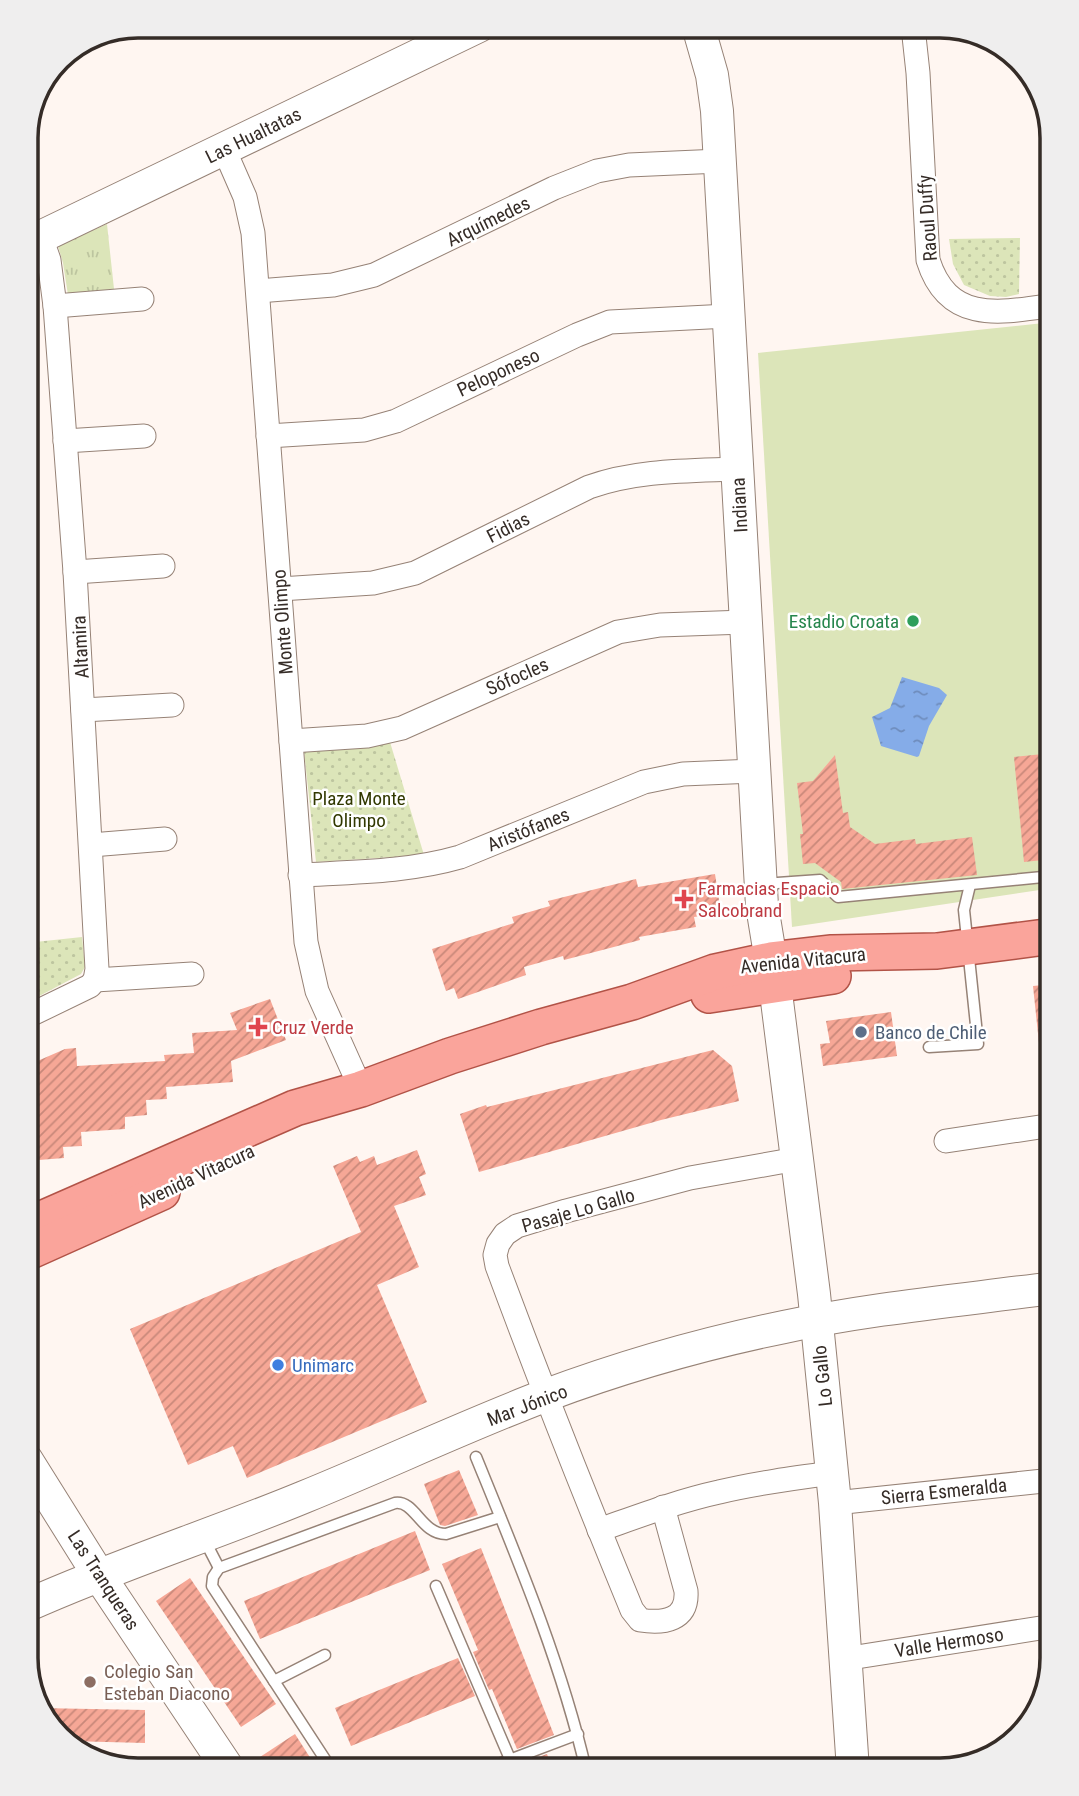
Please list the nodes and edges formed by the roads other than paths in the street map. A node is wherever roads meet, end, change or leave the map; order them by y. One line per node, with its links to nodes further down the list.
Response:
1 (452, 39): 4 (street, Las Hualtatas)
2 (702, 39): 5 (street, Indiana)
3 (915, 39): 11 (street, Raoul Duffy)
4 (224, 149): 6 (street, Las Hualtatas); 8 (street, Monte Olimpo)
5 (720, 161): 8 (street, Arquímedes); 12 (street, Indiana)
6 (39, 238)
7 (39, 247): 10 (street, Altamira)
8 (258, 291): 14 (street, Monte Olimpo)
9 (142, 299): 10 (street)
10 (55, 306): 15 (street, Altamira)
11 (1040, 308)
12 (728, 316): 14 (street, Peloponeso); 16 (street, Indiana)
13 (144, 436): 15 (street)
14 (268, 436): 19 (street, Monte Olimpo)
15 (65, 441): 18 (street, Altamira)
16 (737, 469): 19 (street, Fidias); 20 (street, Indiana)
17 (163, 566): 18 (street)
18 (75, 572): 22 (street, Altamira)
19 (280, 589): 23 (street, Monte Olimpo)
20 (746, 622): 23 (street, Sófocles); 24 (street, Indiana)
21 (172, 705): 22 (street)
22 (83, 710): 26 (street, Altamira)
23 (290, 741): 27 (street, Monte Olimpo)
24 (754, 771): 27 (street, Aristófanes); 29 (street, Indiana)
25 (165, 839): 26 (street)
26 (91, 845): 35 (street, Altamira)
27 (300, 875): 38 (street, Monte Olimpo)
28 (1040, 877): 30 (lane)
29 (760, 885): 30 (lane); 33 (street, Indiana)
30 (970, 885): 32 (lane)
31 (1040, 938): 32 (main road, Avenida Vitacura)
32 (952, 949): 33 (main road, Avenida Vitacura); 37 (lane)
33 (773, 972): 38 (main road, Avenida Vitacura); 41 (street, Lo Gallo)
34 (192, 974): 35 (street)
35 (95, 980): 36 (street)
36 (39, 1011)
37 (929, 1047)
38 (361, 1089): 42 (main road, Avenida Vitacura); 43 (main road, Avenida Vitacura)
39 (1040, 1127): 40 (street)
40 (946, 1141)
41 (797, 1159): 45 (street, Lo Gallo); 46 (street, Pasaje Lo Gallo)
42 (39, 1220)
43 (39, 1247)
44 (1040, 1290): 45 (street, Mar Jónico)
45 (817, 1321): 46 (street, Mar Jónico); 50 (street, Lo Gallo)
46 (545, 1396): 53 (street, Pasaje Lo Gallo); 54 (street, Mar Jónico)
47 (476, 1457): 52 (lane)
48 (39, 1480): 56 (street, Las Tranqueras)
49 (1040, 1480): 50 (street, Sierra Esmeralda)
50 (834, 1488): 51 (street); 61 (street, Lo Gallo)
51 (663, 1507): 53 (street); 53 (street, Pasaje Lo Gallo)
52 (500, 1517): 55 (lane); 63 (lane)
53 (599, 1530)
54 (202, 1535): 55 (lane); 56 (street, Mar Jónico)
55 (219, 1568): 62 (lane)
56 (98, 1574): 58 (street, Mar Jónico); 64 (street, Las Tranqueras)
57 (436, 1586): 66 (lane)
58 (39, 1599)
59 (1040, 1628): 61 (street, Valle Hermoso)
60 (325, 1654): 62 (lane)
61 (844, 1659): 69 (street, Lo Gallo)
62 (274, 1681): 65 (lane)
63 (578, 1734): 67 (lane); 68 (lane)
64 (220, 1757)
65 (324, 1757)
66 (509, 1757)
67 (514, 1757)
68 (583, 1758)
69 (852, 1758)

